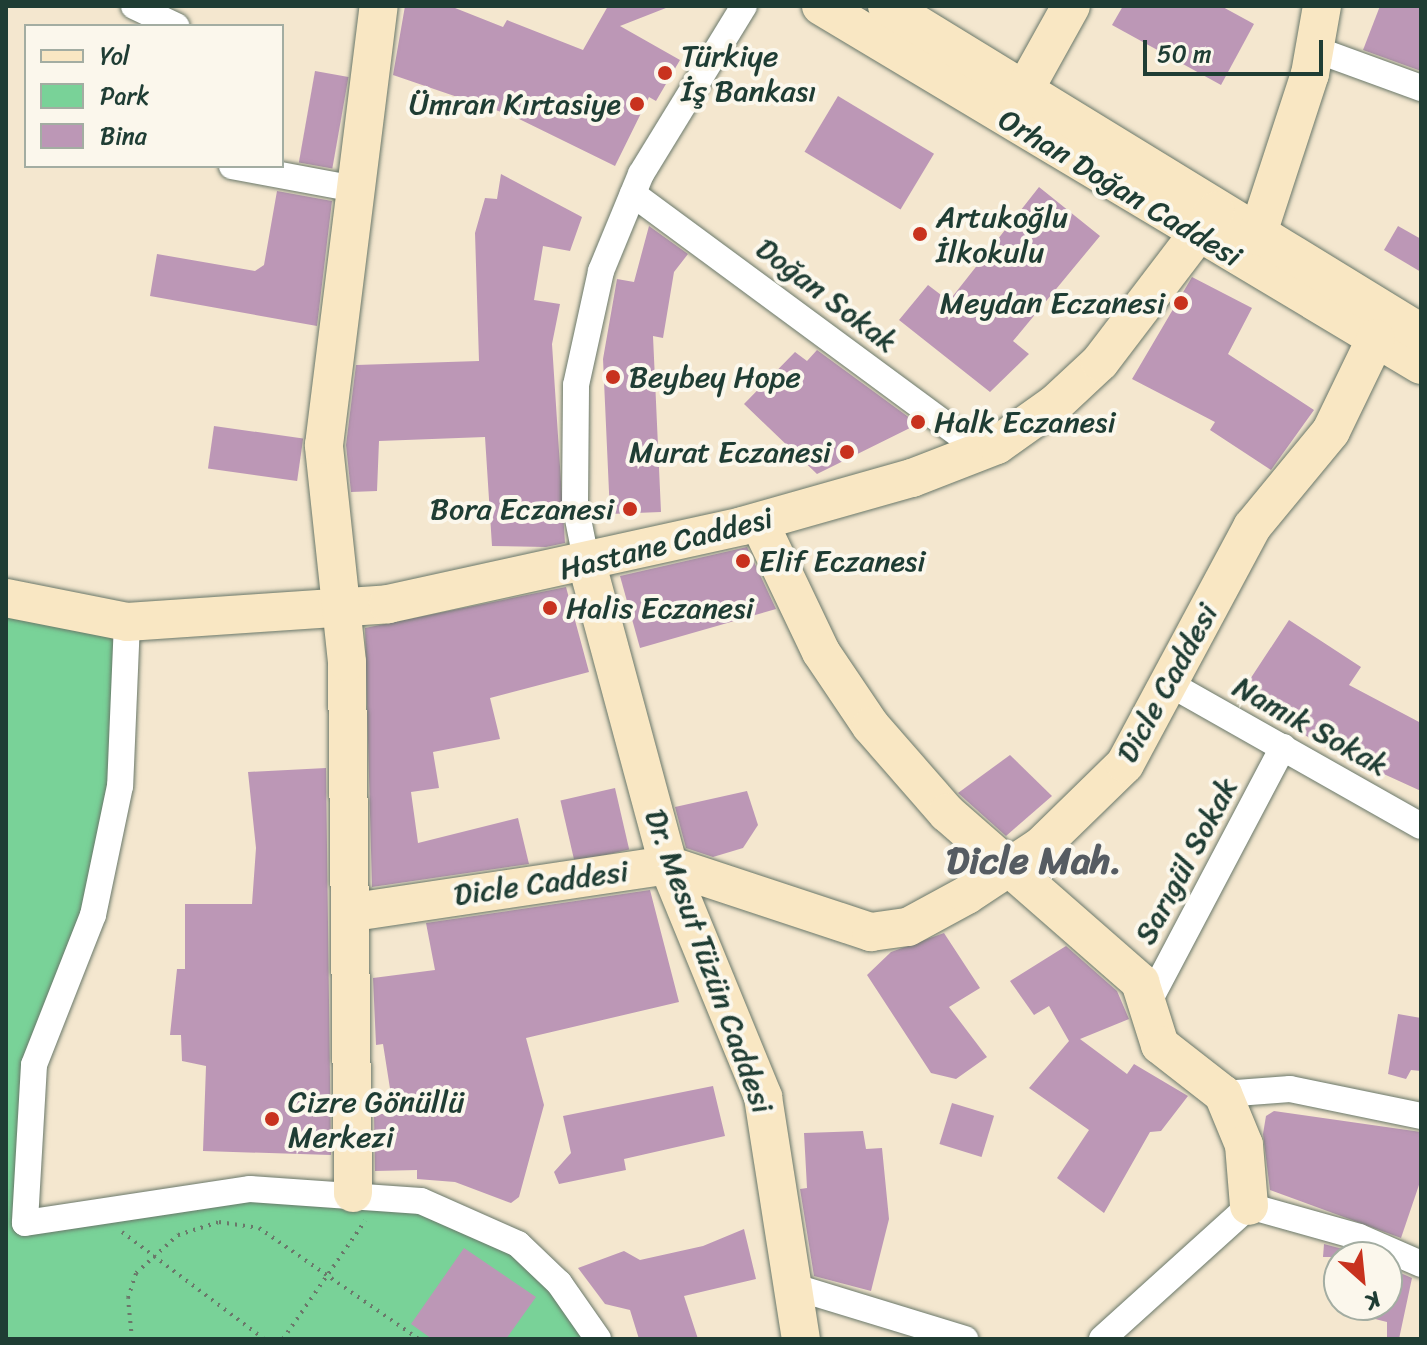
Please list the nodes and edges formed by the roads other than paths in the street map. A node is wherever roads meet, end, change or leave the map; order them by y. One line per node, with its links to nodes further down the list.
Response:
1 (134, 6): 8 (street)
2 (379, 6): 13 (street)
3 (744, 6): 14 (street, Dr. Mesut Tüzün Caddesi)
4 (821, 6): 11 (street, Orhan Doğan Caddesi)
5 (887, 6): 11 (street, Orhan Doğan Caddesi)
6 (1071, 6): 11 (street)
7 (1322, 6): 9 (street)
8 (172, 24)
9 (1314, 49): 10 (street); 16 (street)
10 (1421, 88)
11 (1015, 105): 15 (street, Orhan Doğan Caddesi)
12 (243, 168): 13 (street)
13 (360, 190): 24 (street)
14 (633, 194): 20 (street, Doğan Sokak); 22 (street, Dr. Mesut Tüzün Caddesi)
15 (1204, 222): 16 (street, Orhan Doğan Caddesi); 18 (street, Orhan Doğan Caddesi); 20 (street, Hastane Caddesi)
16 (1257, 236): 17 (street, Orhan Doğan Caddesi)
17 (1421, 333)
18 (1376, 338): 19 (street, Orhan Doğan Caddesi); 26 (street, Dicle Caddesi)
19 (1421, 365)
20 (981, 451): 21 (street, Hastane Caddesi)
21 (759, 522): 22 (street, Hastane Caddesi); 30 (street)
22 (587, 564): 24 (street, Hastane Caddesi); 29 (street, Dr. Mesut Tüzün Caddesi)
23 (6, 598): 25 (street, Hastane Caddesi)
24 (339, 607): 25 (street, Hastane Caddesi); 31 (street)
25 (127, 622): 35 (street)
26 (1170, 684): 27 (street, Namık Sokak); 30 (street, Dicle Caddesi)
27 (1283, 747): 28 (street, Namık Sokak); 32 (street, Sarıgül Sokak)
28 (1421, 826)
29 (668, 865): 30 (street, Dicle Caddesi); 31 (street, Dicle Caddesi); 38 (street, Dr. Mesut Tüzün Caddesi)
30 (1007, 868): 32 (street)
31 (354, 912): 35 (street)
32 (1147, 1005): 33 (street)
33 (1223, 1094): 34 (street); 36 (street)
34 (1421, 1116)
35 (368, 1194): 39 (street)
36 (1249, 1206): 37 (street); 42 (street)
37 (1421, 1264)
38 (795, 1287): 40 (street, Dr. Mesut Tüzün Caddesi); 41 (street)
39 (598, 1339)
40 (801, 1339)
41 (965, 1339)
42 (1102, 1339)

